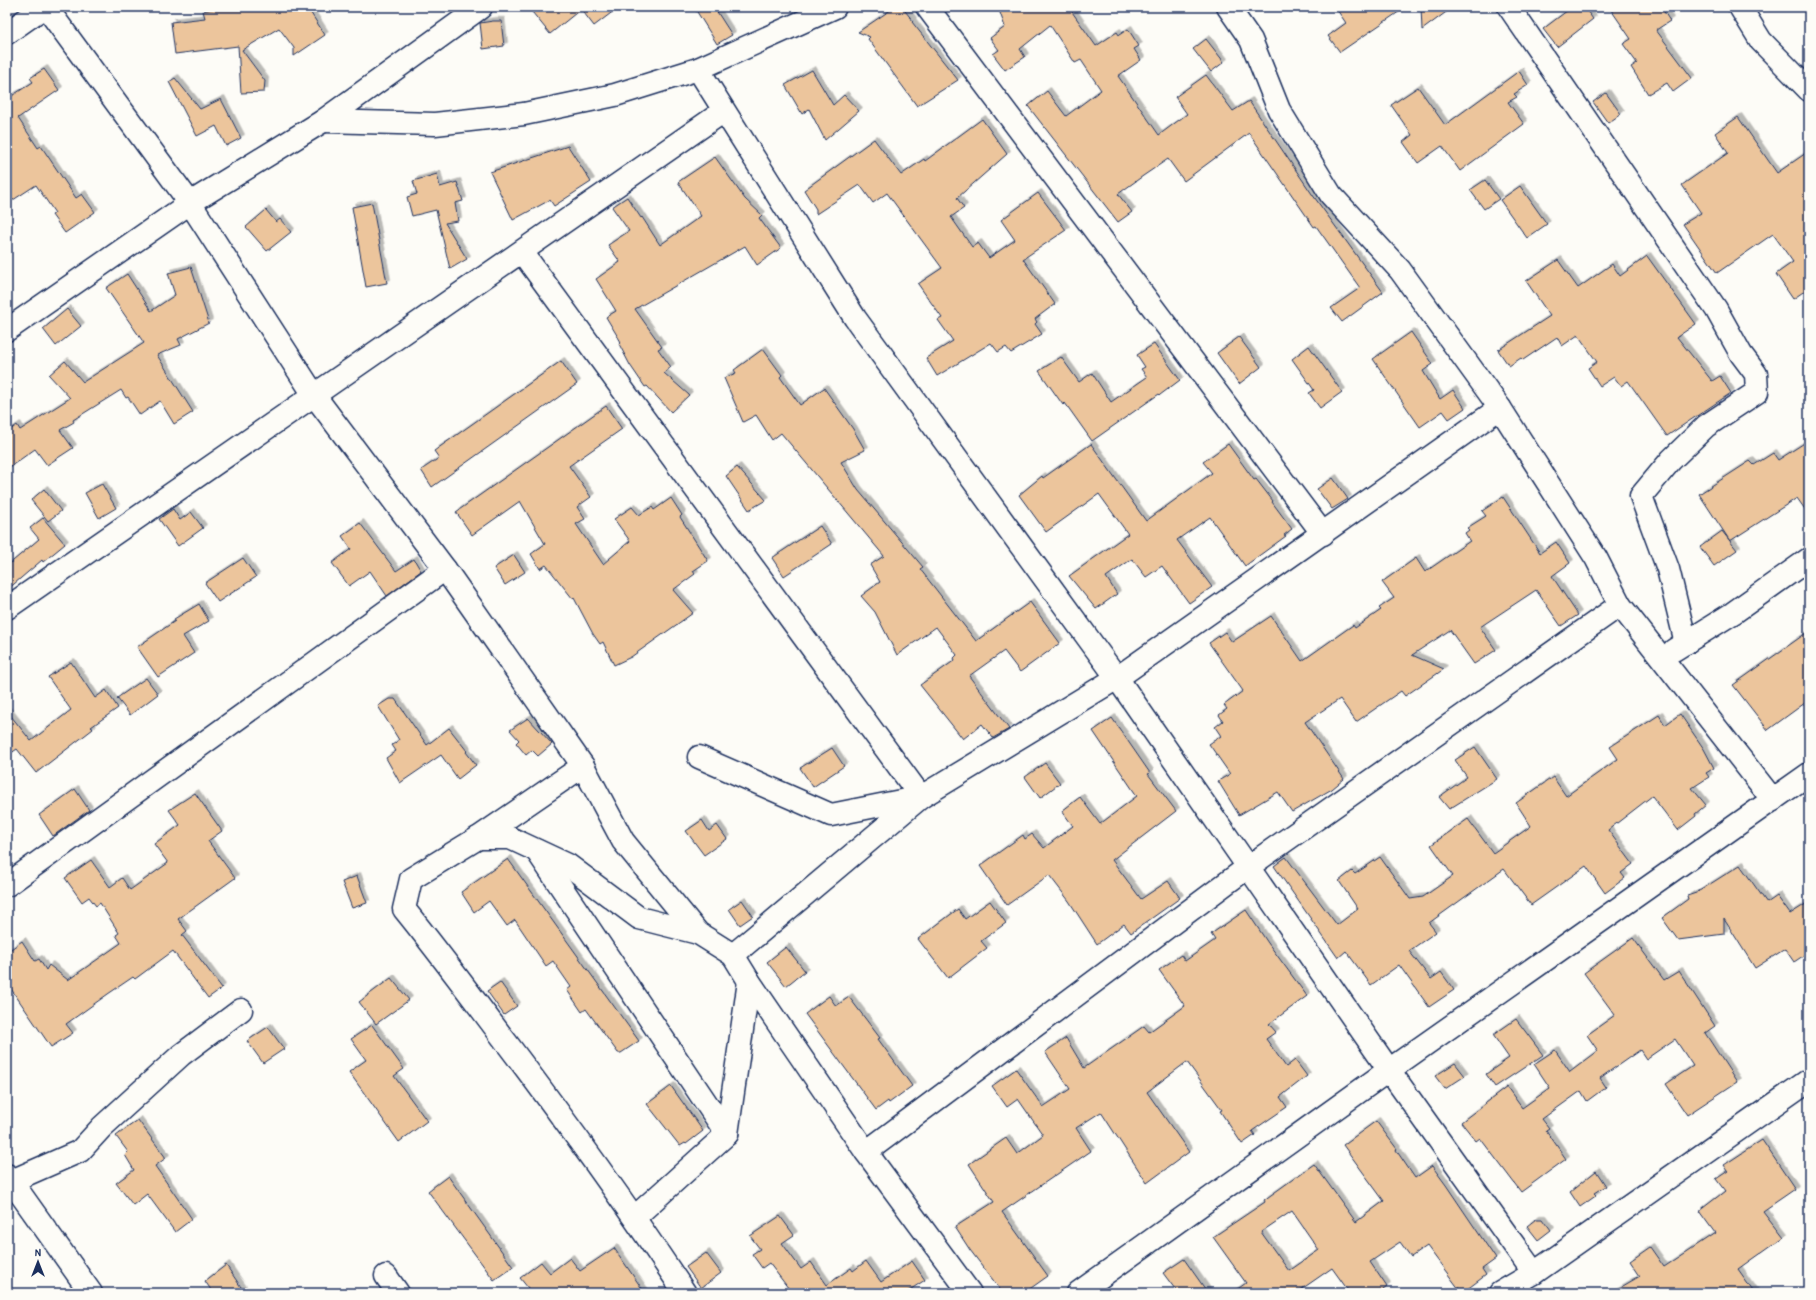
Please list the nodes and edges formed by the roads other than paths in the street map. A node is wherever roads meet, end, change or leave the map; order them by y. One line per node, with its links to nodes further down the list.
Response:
1 (45, 7): 8 (street); 13 (street)
2 (480, 7): 12 (street)
3 (834, 7): 9 (street)
4 (927, 7): 18 (street)
5 (1228, 7): 17 (street)
6 (1509, 7): 23 (street)
7 (1740, 7): 10 (street)
8 (7, 33)
9 (698, 69): 11 (street); 12 (street)
10 (1809, 90)
11 (724, 111): 14 (street); 25 (street)
12 (323, 121): 13 (street)
13 (190, 203): 15 (street); 16 (street)
14 (522, 252): 16 (street); 29 (street)
15 (7, 330)
16 (314, 395): 20 (street); 22 (street)
17 (1500, 408): 18 (street); 21 (street)
18 (1323, 534): 25 (street)
19 (1809, 559): 23 (street)
20 (445, 569): 27 (street); 34 (street)
21 (1620, 605): 24 (street); 33 (street)
22 (7, 608)
23 (1686, 643): 24 (street)
24 (1662, 658): 30 (street)
25 (1117, 678): 29 (street); 33 (street)
26 (699, 757): 29 (street)
27 (583, 766): 31 (street); 35 (street)
28 (1809, 774): 30 (street)
29 (921, 797): 36 (street)
30 (1773, 800): 39 (street)
31 (478, 838): 32 (street); 44 (street)
32 (537, 851): 35 (street); 41 (street)
33 (1248, 867): 39 (street); 42 (street)
34 (7, 885)
35 (698, 933): 36 (street)
36 (733, 955): 37 (street)
37 (749, 981): 41 (street); 42 (street)
38 (241, 1010): 43 (street)
39 (1389, 1070): 45 (street); 49 (street)
40 (1809, 1080): 45 (street)
41 (727, 1134): 44 (street)
42 (866, 1152): 48 (street)
43 (8, 1179): 46 (street)
44 (634, 1218): 47 (street)
45 (1534, 1273): 50 (street)
46 (91, 1293)
47 (685, 1293)
48 (970, 1293)
49 (1078, 1293)
50 (1500, 1293)

